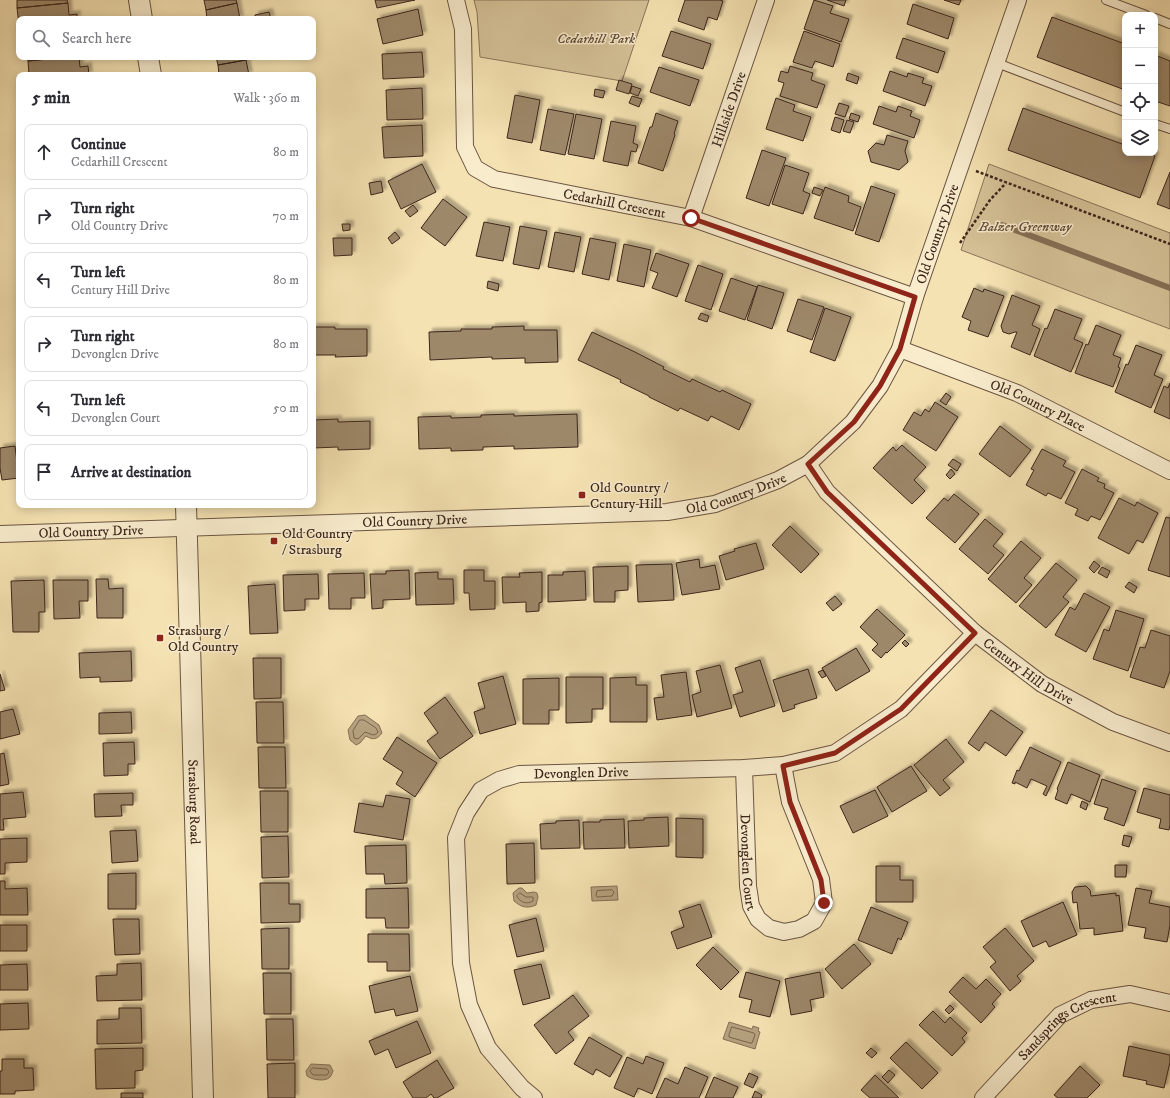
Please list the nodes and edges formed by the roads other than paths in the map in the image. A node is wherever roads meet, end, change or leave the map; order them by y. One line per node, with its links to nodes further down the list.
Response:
1 (139, 0): 7 (street)
2 (456, 0): 16 (street, Cedarhill Crescent)
3 (766, 0): 16 (street, Hillside Drive)
4 (1018, 0): 11 (street, Old Country Drive)
5 (1106, 0): 6 (lane)
6 (1138, 12)
7 (142, 16)
8 (1158, 19): 9 (lane)
9 (1170, 24)
10 (148, 60): 12 (street)
11 (997, 63): 13 (lane); 17 (street, Old Country Drive)
12 (150, 72)
13 (1122, 111)
14 (1158, 125): 15 (lane)
15 (1170, 129)
16 (691, 218): 17 (street, Cedarhill Crescent)
17 (915, 297): 18 (street, Old Country Drive)
18 (900, 349): 19 (street, Old Country Drive); 20 (street, Old Country Place)
19 (808, 464): 22 (street, Old Country Drive); 24 (street, Century Hill Drive)
20 (1170, 471)
21 (186, 508): 22 (street, Strasburg Road)
22 (186, 529): 23 (street, Old Country Drive); 29 (street, Strasburg Road)
23 (0, 534)
24 (975, 633): 25 (street, Century Hill Drive); 26 (street, Devonglen Drive)
25 (1170, 743)
26 (783, 766): 27 (street, Devonglen Drive); 27 (street, Devonglen Court)
27 (744, 768): 30 (street, Devonglen Drive)
28 (1170, 1003): 31 (street, Sandsprings Crescent)
29 (203, 1098)
30 (534, 1098)
31 (983, 1098)

